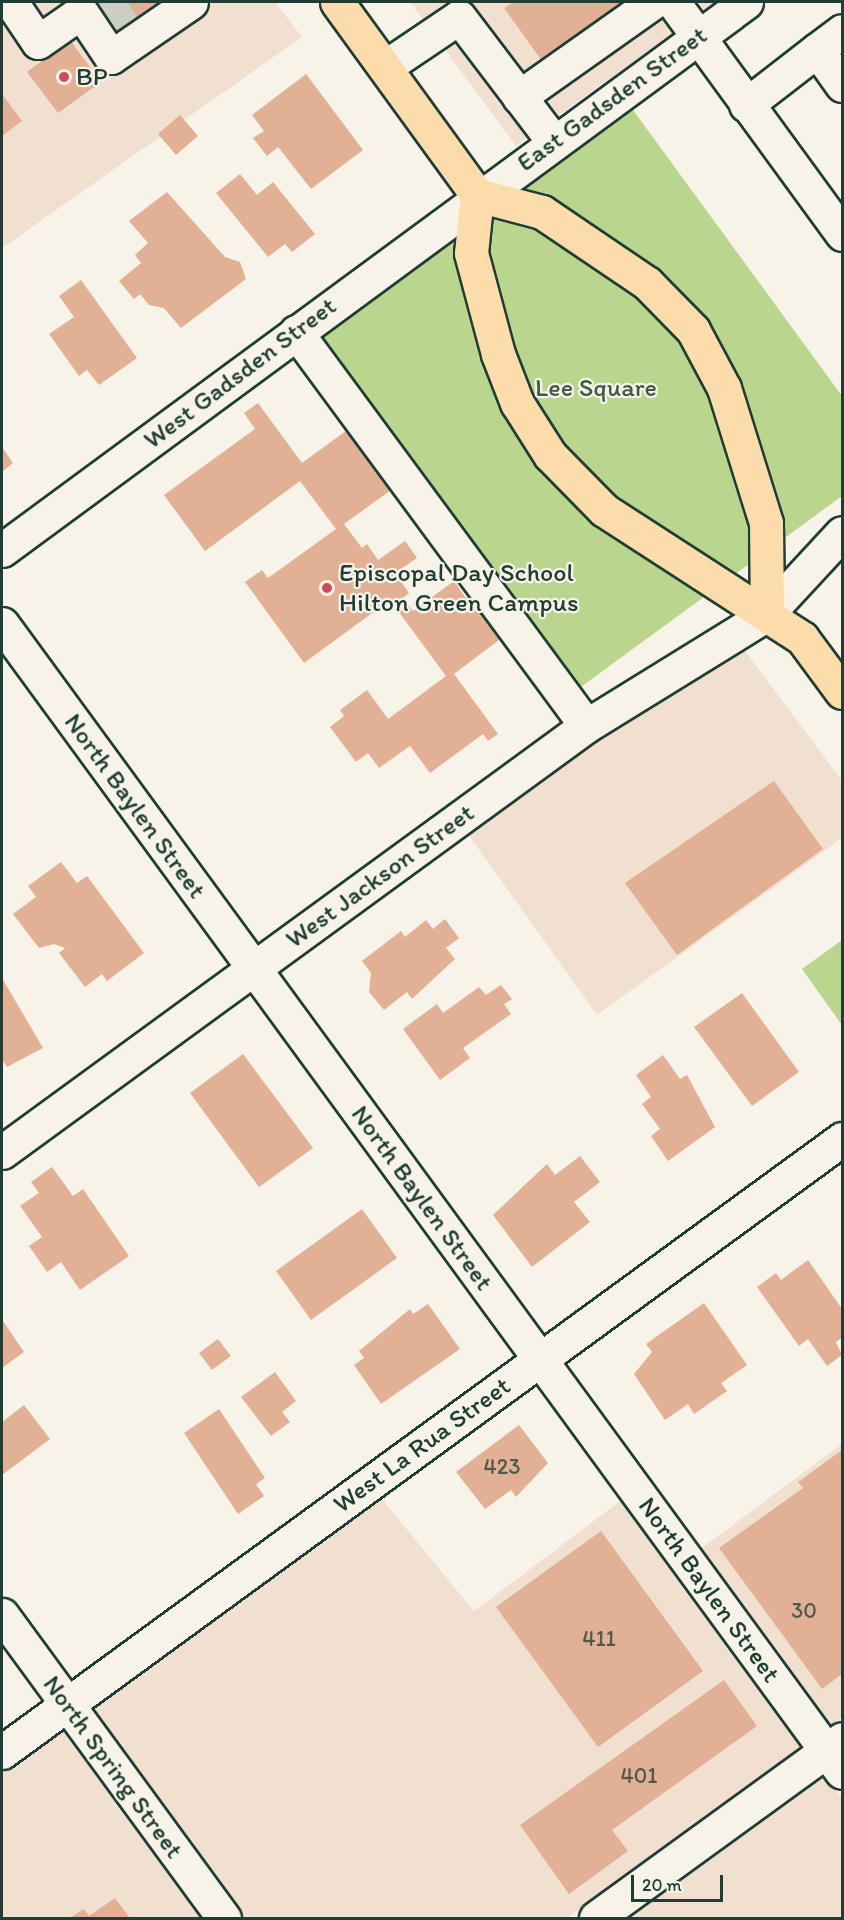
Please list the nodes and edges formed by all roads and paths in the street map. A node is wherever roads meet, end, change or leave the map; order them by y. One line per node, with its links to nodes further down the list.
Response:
1 (191, 2): 6 (street)
2 (337, 2): 10 (main road)
3 (653, 2): 12 (street)
4 (673, 2): 8 (street)
5 (746, 2): 8 (street, East Gadsden Street)
6 (15, 3)
7 (454, 9): 10 (street); 12 (street)
8 (698, 37): 13 (street); 14 (street, East Gadsden Street)
9 (830, 41): 11 (street); 13 (street)
10 (385, 67): 15 (main road)
11 (843, 85)
12 (519, 97): 14 (street)
13 (746, 105): 16 (street)
14 (553, 141): 15 (street, East Gadsden Street)
15 (477, 195): 17 (street, West Gadsden Street); 20 (main road); 20 (main road)
16 (843, 234)
17 (296, 332): 19 (street, West Gadsden Street); 23 (street)
18 (843, 533): 20 (street, West Jackson Street)
19 (2, 550)
20 (767, 614): 22 (main road); 23 (street, West Jackson Street)
21 (2, 624): 24 (street, North Baylen Street)
22 (843, 692)
23 (586, 726): 24 (street, West Jackson Street)
24 (254, 968): 26 (street, West Jackson Street); 27 (street, North Baylen Street)
25 (843, 1139): 27 (street, West La Rua Street)
26 (2, 1152)
27 (539, 1359): 29 (street, West La Rua Street); 31 (street, North Baylen Street)
28 (2, 1615): 29 (street, North Spring Street)
29 (67, 1704): 30 (street, West La Rua Street); 32 (street, North Spring Street)
30 (2, 1752)
31 (837, 1754): 33 (street)
32 (224, 1918)
33 (597, 1918)

